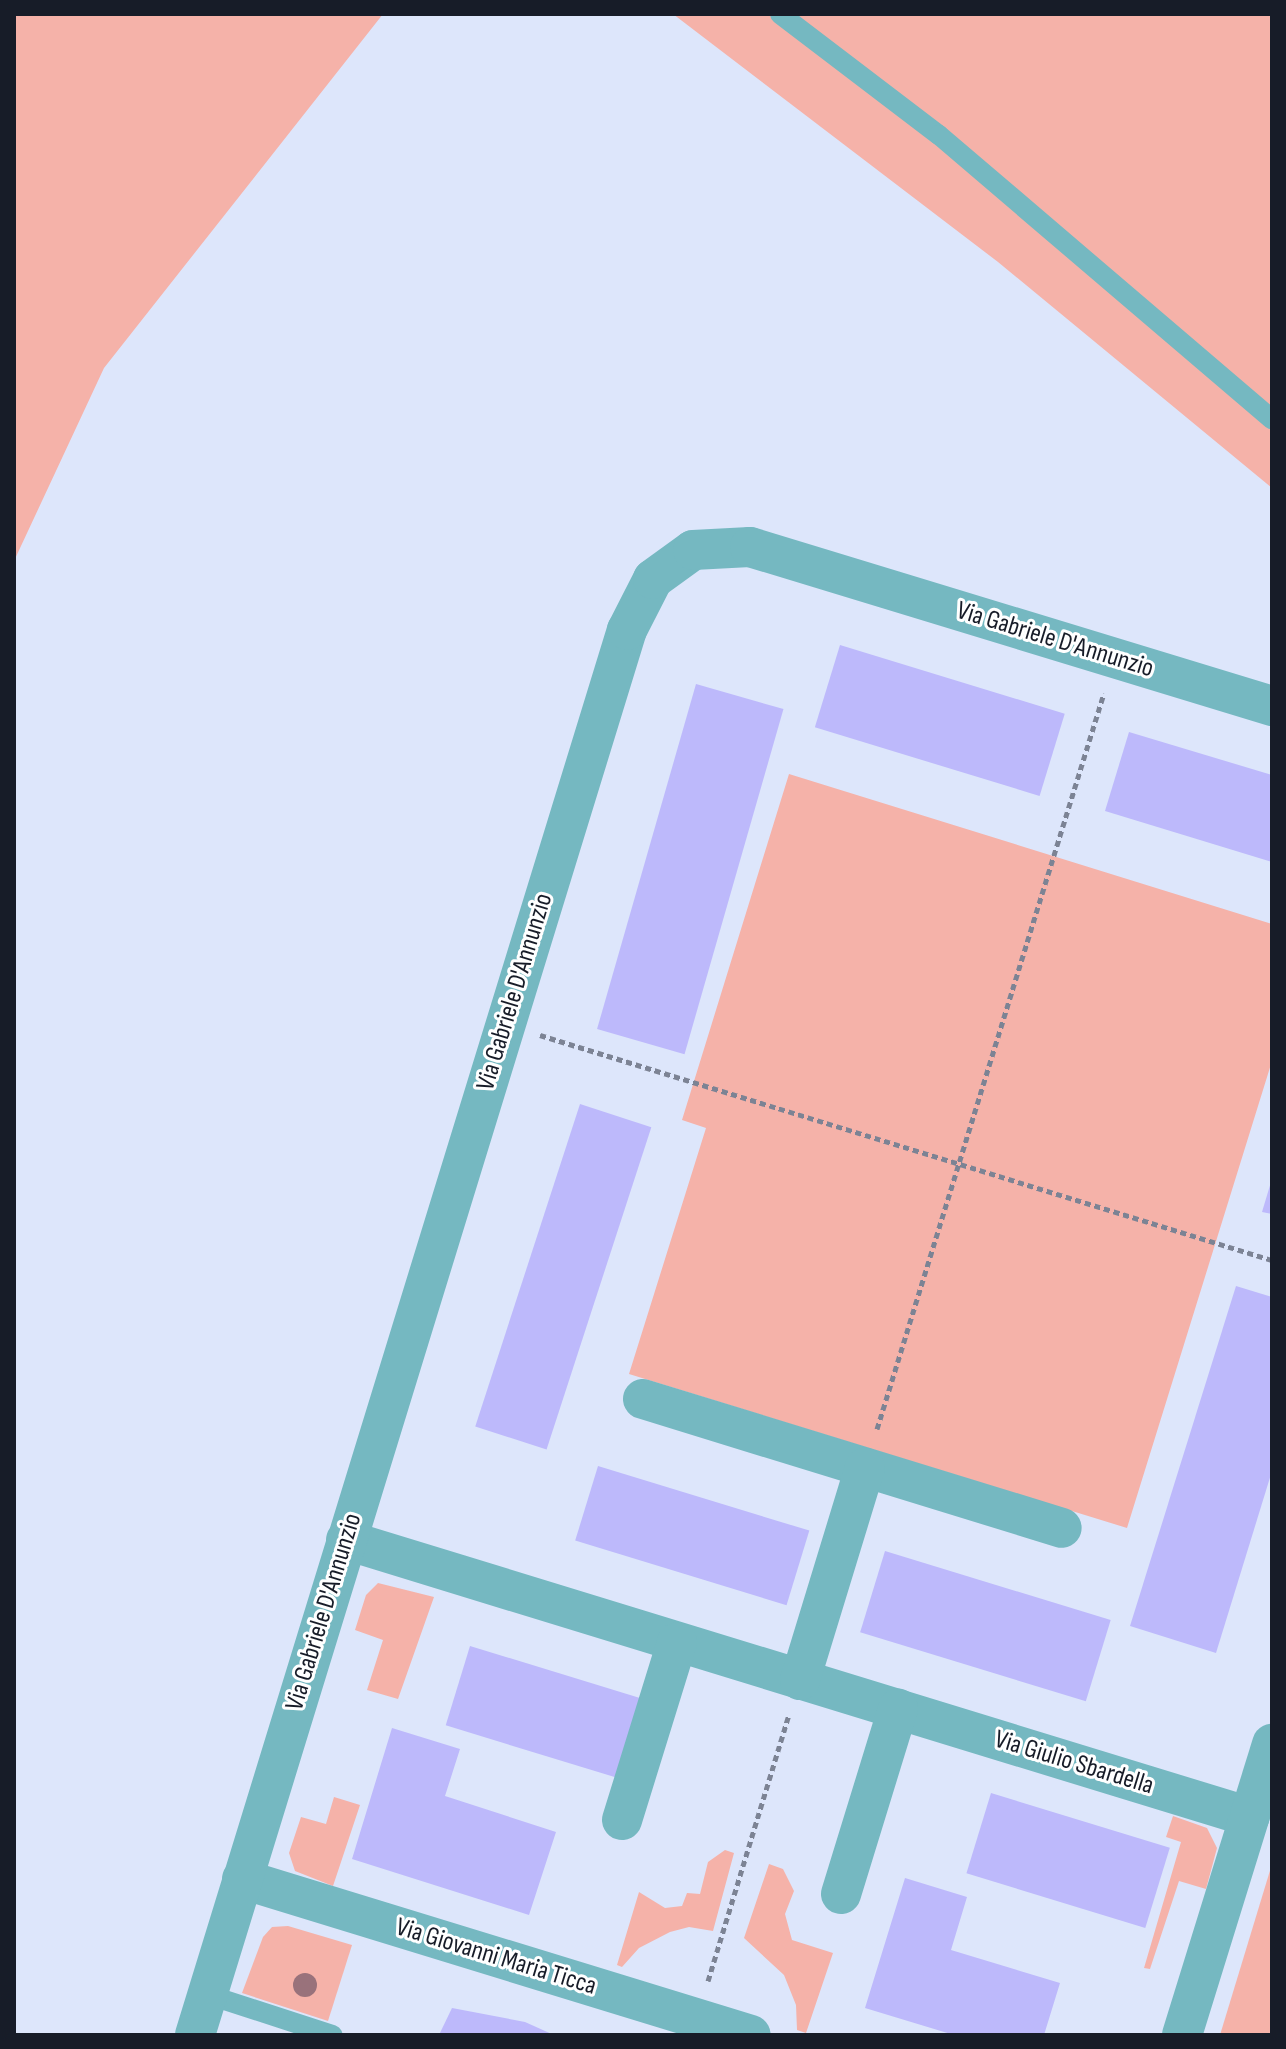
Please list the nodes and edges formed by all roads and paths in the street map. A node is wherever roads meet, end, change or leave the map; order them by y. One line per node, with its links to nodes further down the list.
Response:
1 (780, 14): 2 (lane)
2 (1272, 419)
3 (1115, 658): 4 (street, Via Gabriele D'Annunzio); 5 (street, Via Gabriele D'Annunzio); 6 (path)
4 (1272, 706)
5 (505, 1024): 6 (path); 11 (street, Via Gabriele D'Annunzio)
6 (960, 1164): 7 (path); 9 (path)
7 (1272, 1260)
8 (643, 1399): 9 (street)
9 (865, 1468): 10 (street); 13 (street)
10 (1062, 1528)
11 (346, 1540): 12 (street, Via Giulio Sbardella); 18 (street, Via Gabriele D'Annunzio)
12 (677, 1642): 13 (street, Via Giulio Sbardella); 17 (street)
13 (800, 1680): 14 (street, Via Giulio Sbardella); 21 (path)
14 (898, 1709): 16 (street, Via Giulio Sbardella); 19 (street)
15 (1272, 1744): 16 (street)
16 (1250, 1817): 25 (street)
17 (622, 1820)
18 (242, 1879): 20 (street, Via Gabriele D'Annunzio); 21 (street, Via Giovanni Maria Ticca)
19 (841, 1894)
20 (206, 1994): 22 (street, Via Gabriele D'Annunzio); 23 (lane)
21 (694, 2027): 24 (street, Via Giovanni Maria Ticca)
22 (195, 2035)
23 (332, 2035)
24 (751, 2035)
25 (1182, 2035)

